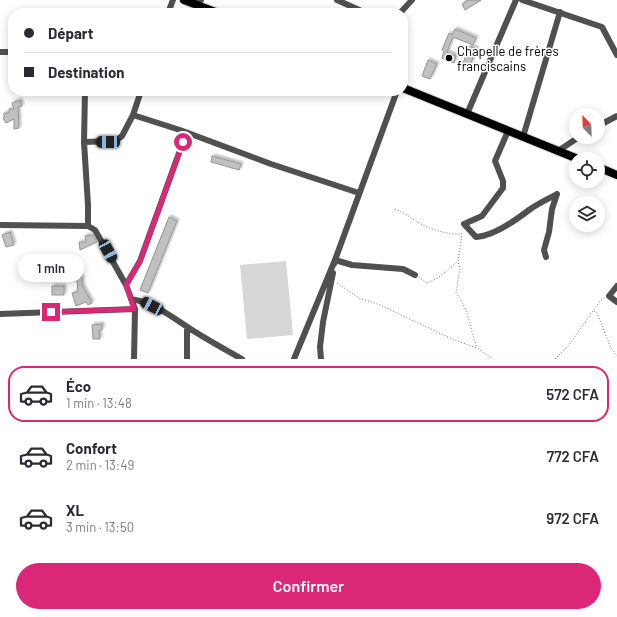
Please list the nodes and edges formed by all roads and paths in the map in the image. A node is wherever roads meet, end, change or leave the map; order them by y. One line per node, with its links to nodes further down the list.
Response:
1 (184, 0): 6 (main road)
2 (338, 0): 8 (street)
3 (412, 0): 9 (street)
4 (516, 0): 16 (street)
5 (522, 0): 10 (street)
6 (198, 2): 7 (main road)
7 (209, 8)
8 (355, 8)
9 (405, 8)
10 (560, 12): 11 (street); 22 (street)
11 (617, 55)
12 (408, 90): 16 (main road)
13 (86, 96): 23 (street)
14 (139, 96): 17 (street)
15 (394, 96): 29 (street)
16 (467, 114): 21 (main road)
17 (133, 115): 20 (street); 23 (street)
18 (617, 116): 19 (street)
19 (605, 122)
20 (180, 130): 29 (street); 38 (street)
21 (508, 131): 22 (main road); 33 (street)
22 (523, 137): 25 (main road)
23 (84, 142): 32 (street)
24 (569, 144): 25 (street)
25 (558, 151): 26 (main road)
26 (569, 155)
27 (605, 170): 28 (main road)
28 (617, 175)
29 (359, 193): 34 (street)
30 (395, 210): 35 (path)
31 (0, 225): 32 (street)
32 (88, 226): 38 (street)
33 (546, 256)
34 (335, 260): 36 (street); 37 (street); 52 (street)
35 (458, 262): 36 (path); 47 (path)
36 (416, 275)
37 (332, 278): 47 (path); 53 (street)
38 (126, 285): 41 (street)
39 (617, 286): 40 (street)
40 (609, 296): 42 (street); 44 (path)
41 (131, 299): 43 (street); 46 (street)
42 (617, 302)
43 (134, 309): 45 (street); 49 (street)
44 (594, 310): 48 (path); 55 (path)
45 (0, 314)
46 (187, 327): 50 (street); 51 (street)
47 (477, 348): 54 (path)
48 (617, 356)
49 (134, 359)
50 (187, 359)
51 (242, 359)
52 (294, 359)
53 (321, 359)
54 (493, 359)
55 (555, 359)

